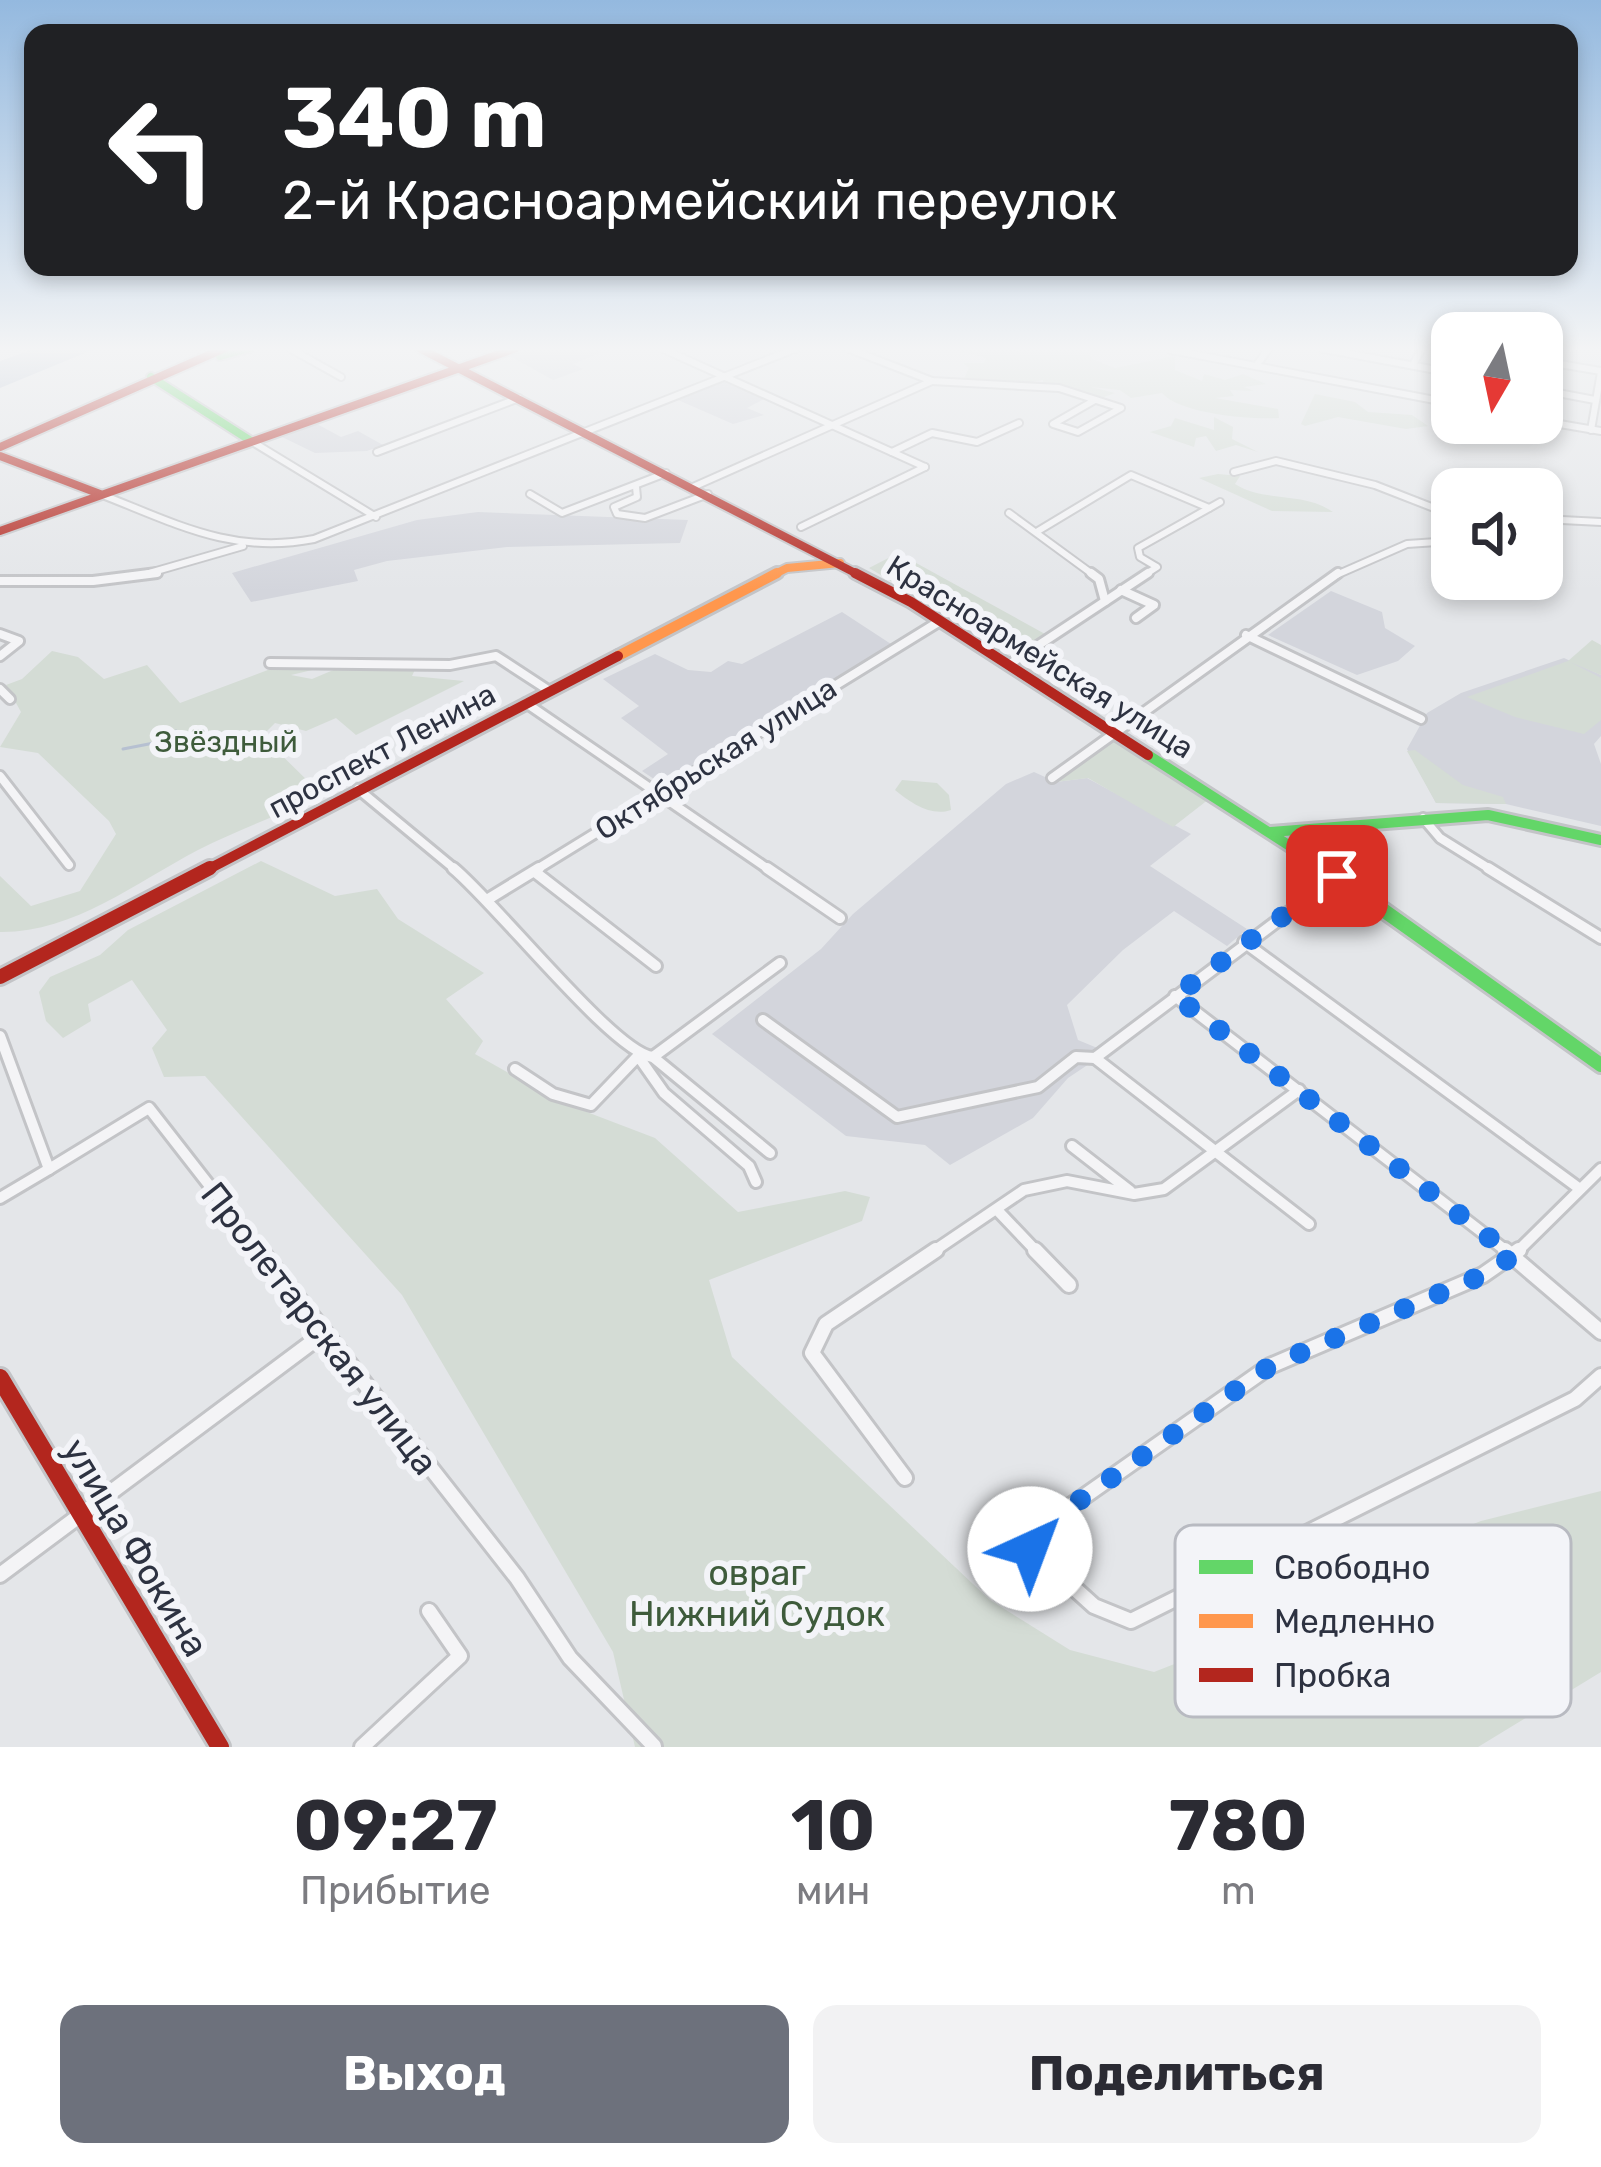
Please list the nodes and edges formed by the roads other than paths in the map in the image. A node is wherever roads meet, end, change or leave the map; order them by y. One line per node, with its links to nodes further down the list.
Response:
1 (45, 430): 14 (main road)
2 (233, 430): 13 (main road)
3 (284, 430): 13 (main road)
4 (436, 430): 15 (street)
5 (583, 430): 11 (main road, Красноармейская улица)
6 (590, 430): 11 (street)
7 (822, 430): 20 (street)
8 (842, 430): 16 (street)
9 (1005, 430): 16 (street)
10 (1591, 430): 12 (street)
11 (586, 431): 18 (main road, Красноармейская улица); 28 (street)
12 (1601, 431)
13 (251, 441): 21 (main road); 28 (street)
14 (0, 452): 21 (main road)
15 (377, 452)
16 (892, 452): 33 (street)
17 (1234, 472): 26 (street)
18 (666, 473): 20 (main road, Красноармейская улица); 22 (street)
19 (636, 487): 23 (street)
20 (693, 487): 23 (main road, Красноармейская улица)
21 (100, 494): 31 (main road); 35 (street)
22 (530, 494)
23 (708, 494): 33 (main road, Красноармейская улица)
24 (1220, 502): 25 (street)
25 (1209, 508): 32 (street); 39 (street)
26 (1431, 508)
27 (1009, 513): 32 (street)
28 (376, 517): 35 (street)
29 (1563, 520): 30 (street)
30 (1601, 523)
31 (0, 530)
32 (1038, 531): 40 (street)
33 (796, 532): 36 (main road, Красноармейская улица); 37 (main road)
34 (1431, 543): 44 (street)
35 (243, 546): 38 (street)
36 (850, 566): 37 (main road); 42 (main road, Красноармейская улица)
37 (787, 568): 49 (main road, проспект Ленина)
38 (0, 580)
39 (1121, 590): 40 (street); 41 (street)
40 (1105, 601): 47 (street)
41 (1136, 618)
42 (941, 620): 47 (main road, Красноармейская улица); 57 (street, Октябрьская улица)
43 (0, 634): 45 (street)
44 (1246, 634): 52 (street); 53 (street)
45 (0, 656)
46 (270, 663): 49 (street)
47 (1010, 664): 53 (main road, Красноармейская улица)
48 (0, 689): 50 (street)
49 (548, 690): 51 (main road, проспект Ленина)
50 (10, 699)
51 (526, 703): 56 (main road, проспект Ленина); 57 (street)
52 (1421, 719)
53 (1114, 730): 55 (street); 59 (main road, Красноармейская улица)
54 (0, 776): 61 (street)
55 (1052, 778)
56 (358, 789): 64 (street); 70 (main road, проспект Ленина)
57 (658, 797): 62 (street, Октябрьская улица); 65 (street)
58 (1422, 817): 59 (main road); 60 (main road); 66 (street)
59 (1270, 832): 63 (main road, Красноармейская улица)
60 (1601, 840)
61 (69, 865)
62 (535, 872): 64 (street, Октябрьская улица); 69 (street)
63 (1337, 876): 67 (street); 77 (main road, Красноармейская улица)
64 (490, 898): 74 (street)
65 (840, 918)
66 (1601, 938)
67 (1244, 942): 71 (street); 86 (street)
68 (781, 964): 75 (street)
69 (656, 966)
70 (0, 977)
71 (1175, 996): 76 (street); 79 (street)
72 (763, 1021): 76 (street)
73 (0, 1036): 83 (street)
74 (638, 1056): 75 (street); 78 (street); 85 (street)
75 (653, 1057): 82 (street)
76 (1095, 1058): 81 (street)
77 (1601, 1066)
78 (515, 1069)
79 (1299, 1090): 81 (street); 91 (street)
80 (1072, 1146): 87 (street)
81 (1214, 1151): 87 (street); 90 (street)
82 (770, 1153)
83 (49, 1169): 88 (street); 94 (street, Пролетарская улица)
84 (1601, 1169): 86 (street)
85 (756, 1182)
86 (1580, 1189): 91 (street)
87 (1134, 1194): 89 (street)
88 (0, 1198)
89 (999, 1211): 92 (street); 97 (street)
90 (1310, 1224)
91 (1513, 1256): 93 (street); 101 (street)
92 (1069, 1285)
93 (1601, 1332)
94 (323, 1334): 98 (street); 103 (street, Пролетарская улица)
95 (1601, 1376): 99 (street)
96 (0, 1378): 98 (main road, улица Фокина)
97 (905, 1478)
98 (83, 1515): 100 (street); 104 (main road, улица Фокина)
99 (1323, 1525)
100 (0, 1576)
101 (1175, 1599)
102 (429, 1611): 105 (street)
103 (654, 1746)
104 (220, 1747)
105 (362, 1747)

